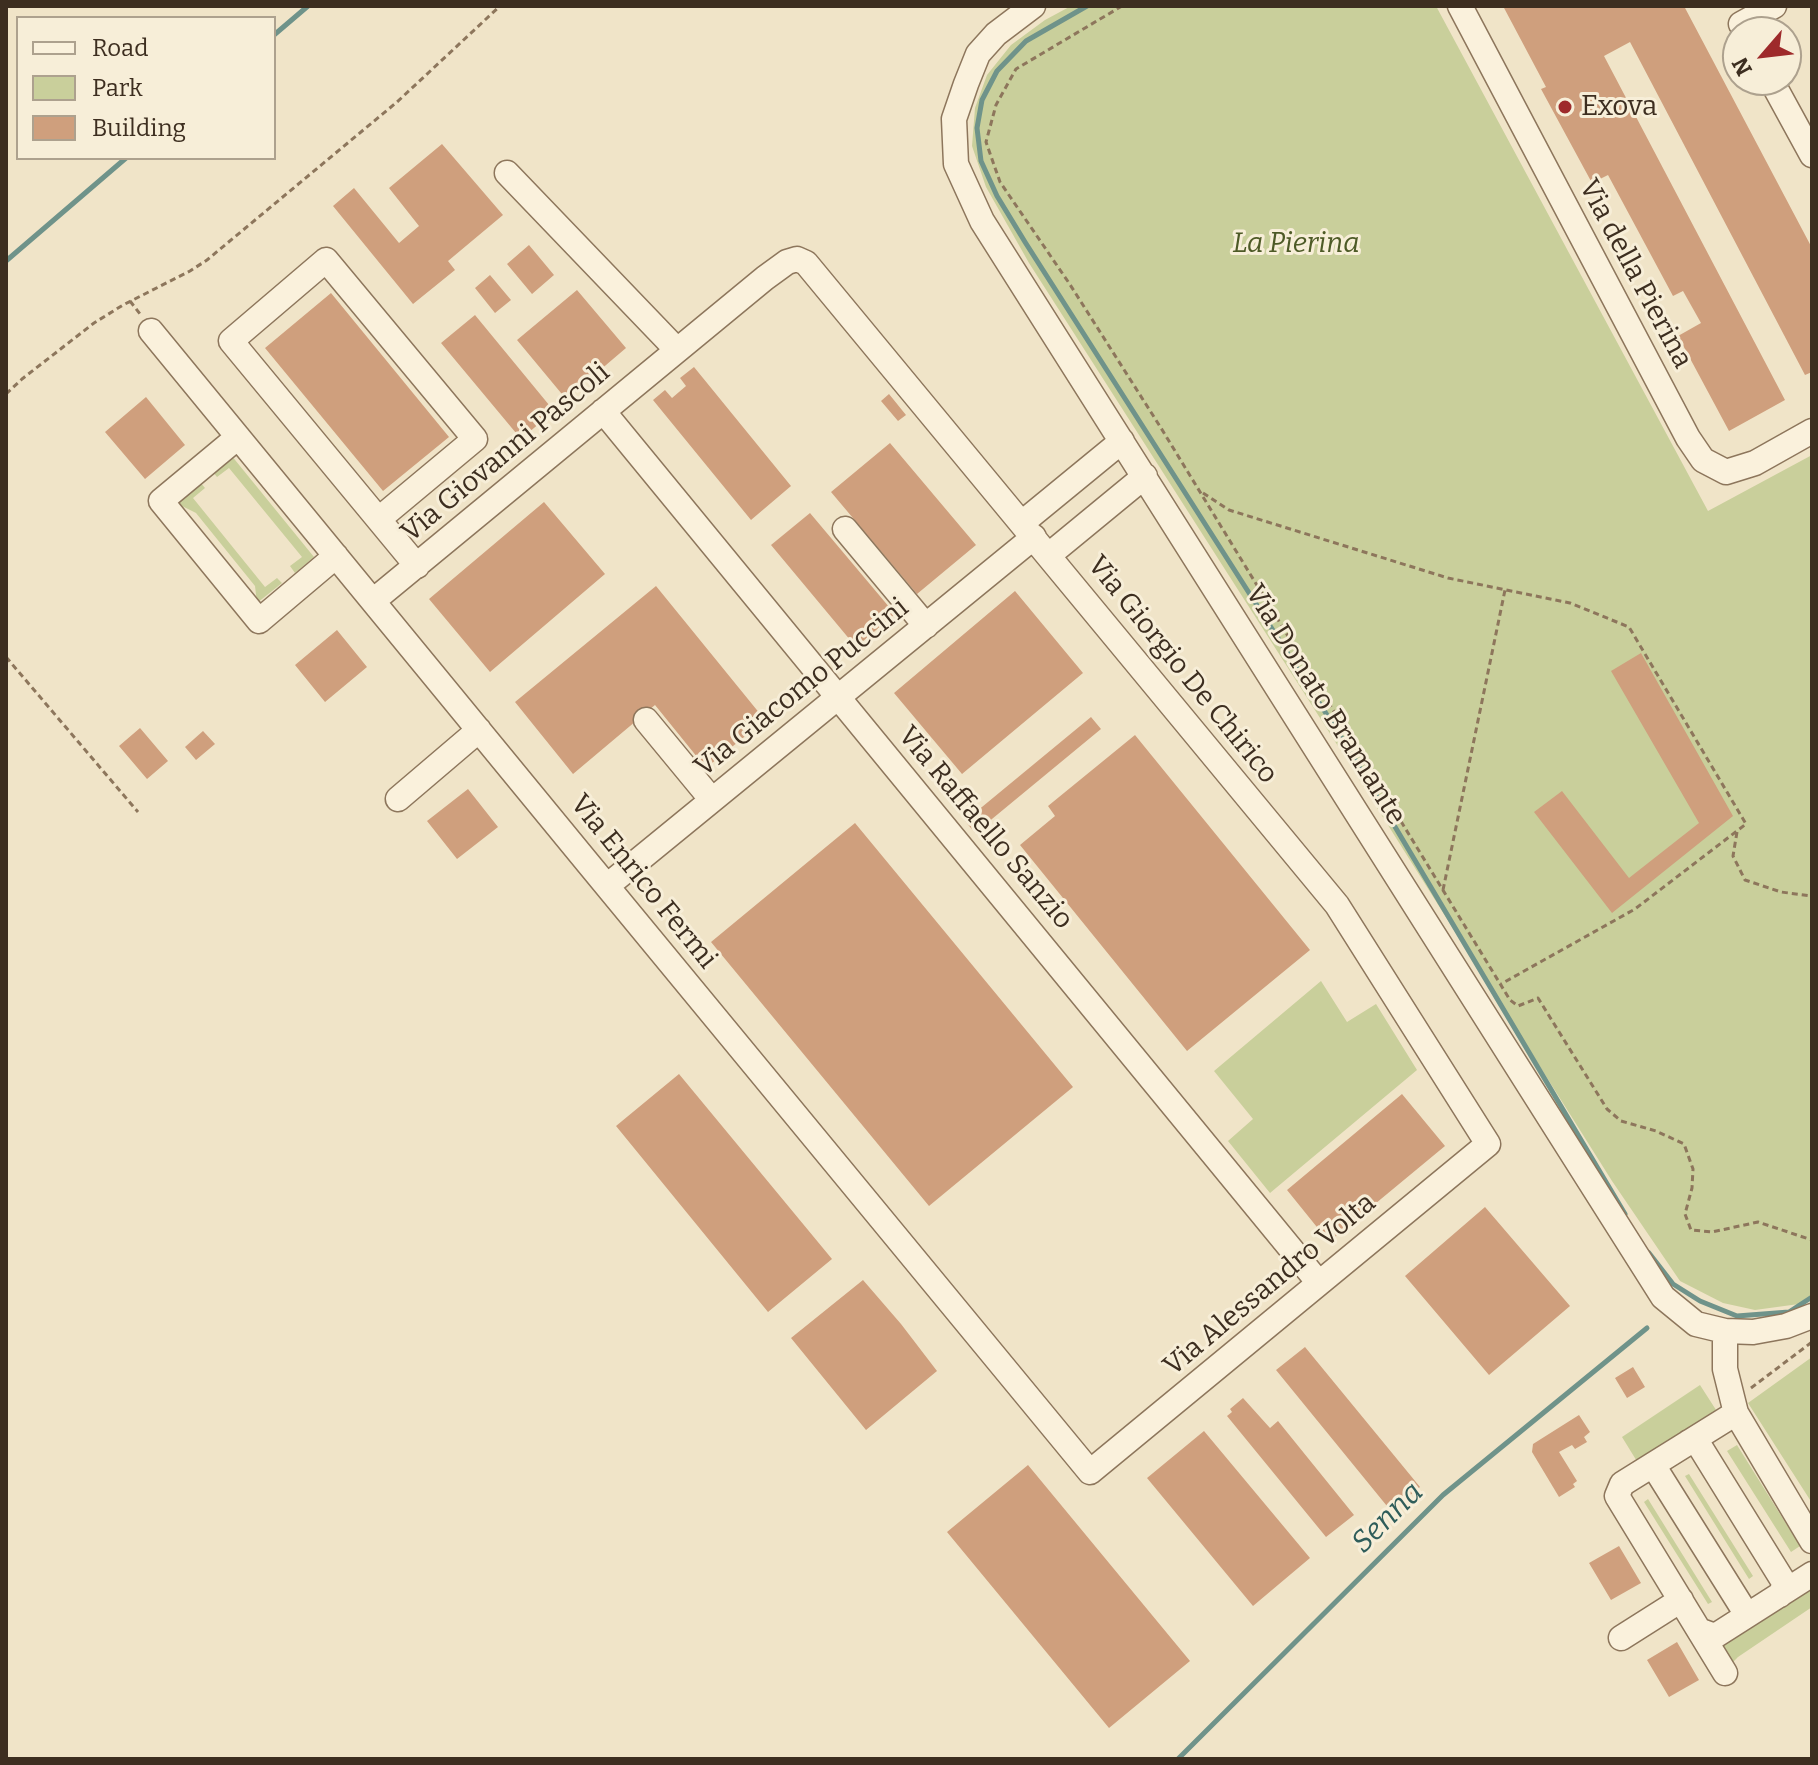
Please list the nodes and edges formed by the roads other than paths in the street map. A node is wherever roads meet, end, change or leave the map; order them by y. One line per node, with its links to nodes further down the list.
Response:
1 (1033, 6): 14 (street, Via Donato Bramante)
2 (1460, 6): 12 (street, Via della Pierina)
3 (1774, 6): 4 (street)
4 (1751, 16)
5 (1780, 96): 6 (street)
6 (1812, 155)
7 (507, 173): 10 (street)
8 (797, 259): 10 (street, Via Giovanni Pascoli); 18 (street, Via Giorgio De Chirico)
9 (151, 331): 13 (street, Via Enrico Fermi)
10 (677, 350): 11 (street, Via Giovanni Pascoli)
11 (603, 411): 20 (street, Via Giovanni Pascoli); 23 (street, Via Raffaello Sanzio)
12 (1812, 431)
13 (238, 437): 19 (street, Via Enrico Fermi); 19 (street)
14 (1122, 441): 15 (street, Via Donato Bramante); 18 (street, Via Giacomo Puccini)
15 (1145, 476): 18 (street, Via Giacomo Puccini); 32 (street, Via Donato Bramante)
16 (379, 519): 16 (street); 20 (street)
17 (845, 529): 22 (street)
18 (1035, 538): 22 (street, Via Giacomo Puccini); 29 (street, Via Giorgio De Chirico)
19 (336, 556): 21 (street, Via Enrico Fermi)
20 (417, 566): 21 (street, Via Giovanni Pascoli)
21 (373, 601): 25 (street, Via Enrico Fermi)
22 (926, 626): 23 (street, Via Giacomo Puccini)
23 (838, 697): 27 (street, Via Giacomo Puccini); 30 (street, Via Raffaello Sanzio)
24 (646, 720): 27 (street)
25 (479, 730): 26 (street); 28 (street, Via Enrico Fermi)
26 (398, 799)
27 (712, 800): 28 (street, Via Giacomo Puccini)
28 (607, 886): 36 (street, Via Enrico Fermi)
29 (1488, 1144): 30 (street, Via Alessandro Volta)
30 (1319, 1283): 36 (street, Via Alessandro Volta)
31 (1812, 1316): 32 (street, Via Donato Bramante)
32 (1725, 1331): 33 (street)
33 (1736, 1413): 34 (street); 37 (street)
34 (1689, 1442): 35 (street); 39 (street)
35 (1653, 1465): 40 (street); 41 (street)
36 (1090, 1472)
37 (1812, 1541)
38 (1812, 1574): 39 (street)
39 (1780, 1595): 41 (street)
40 (1681, 1600): 42 (street); 43 (street)
41 (1747, 1615): 42 (street)
42 (1701, 1631): 44 (street)
43 (1621, 1638)
44 (1725, 1673)

